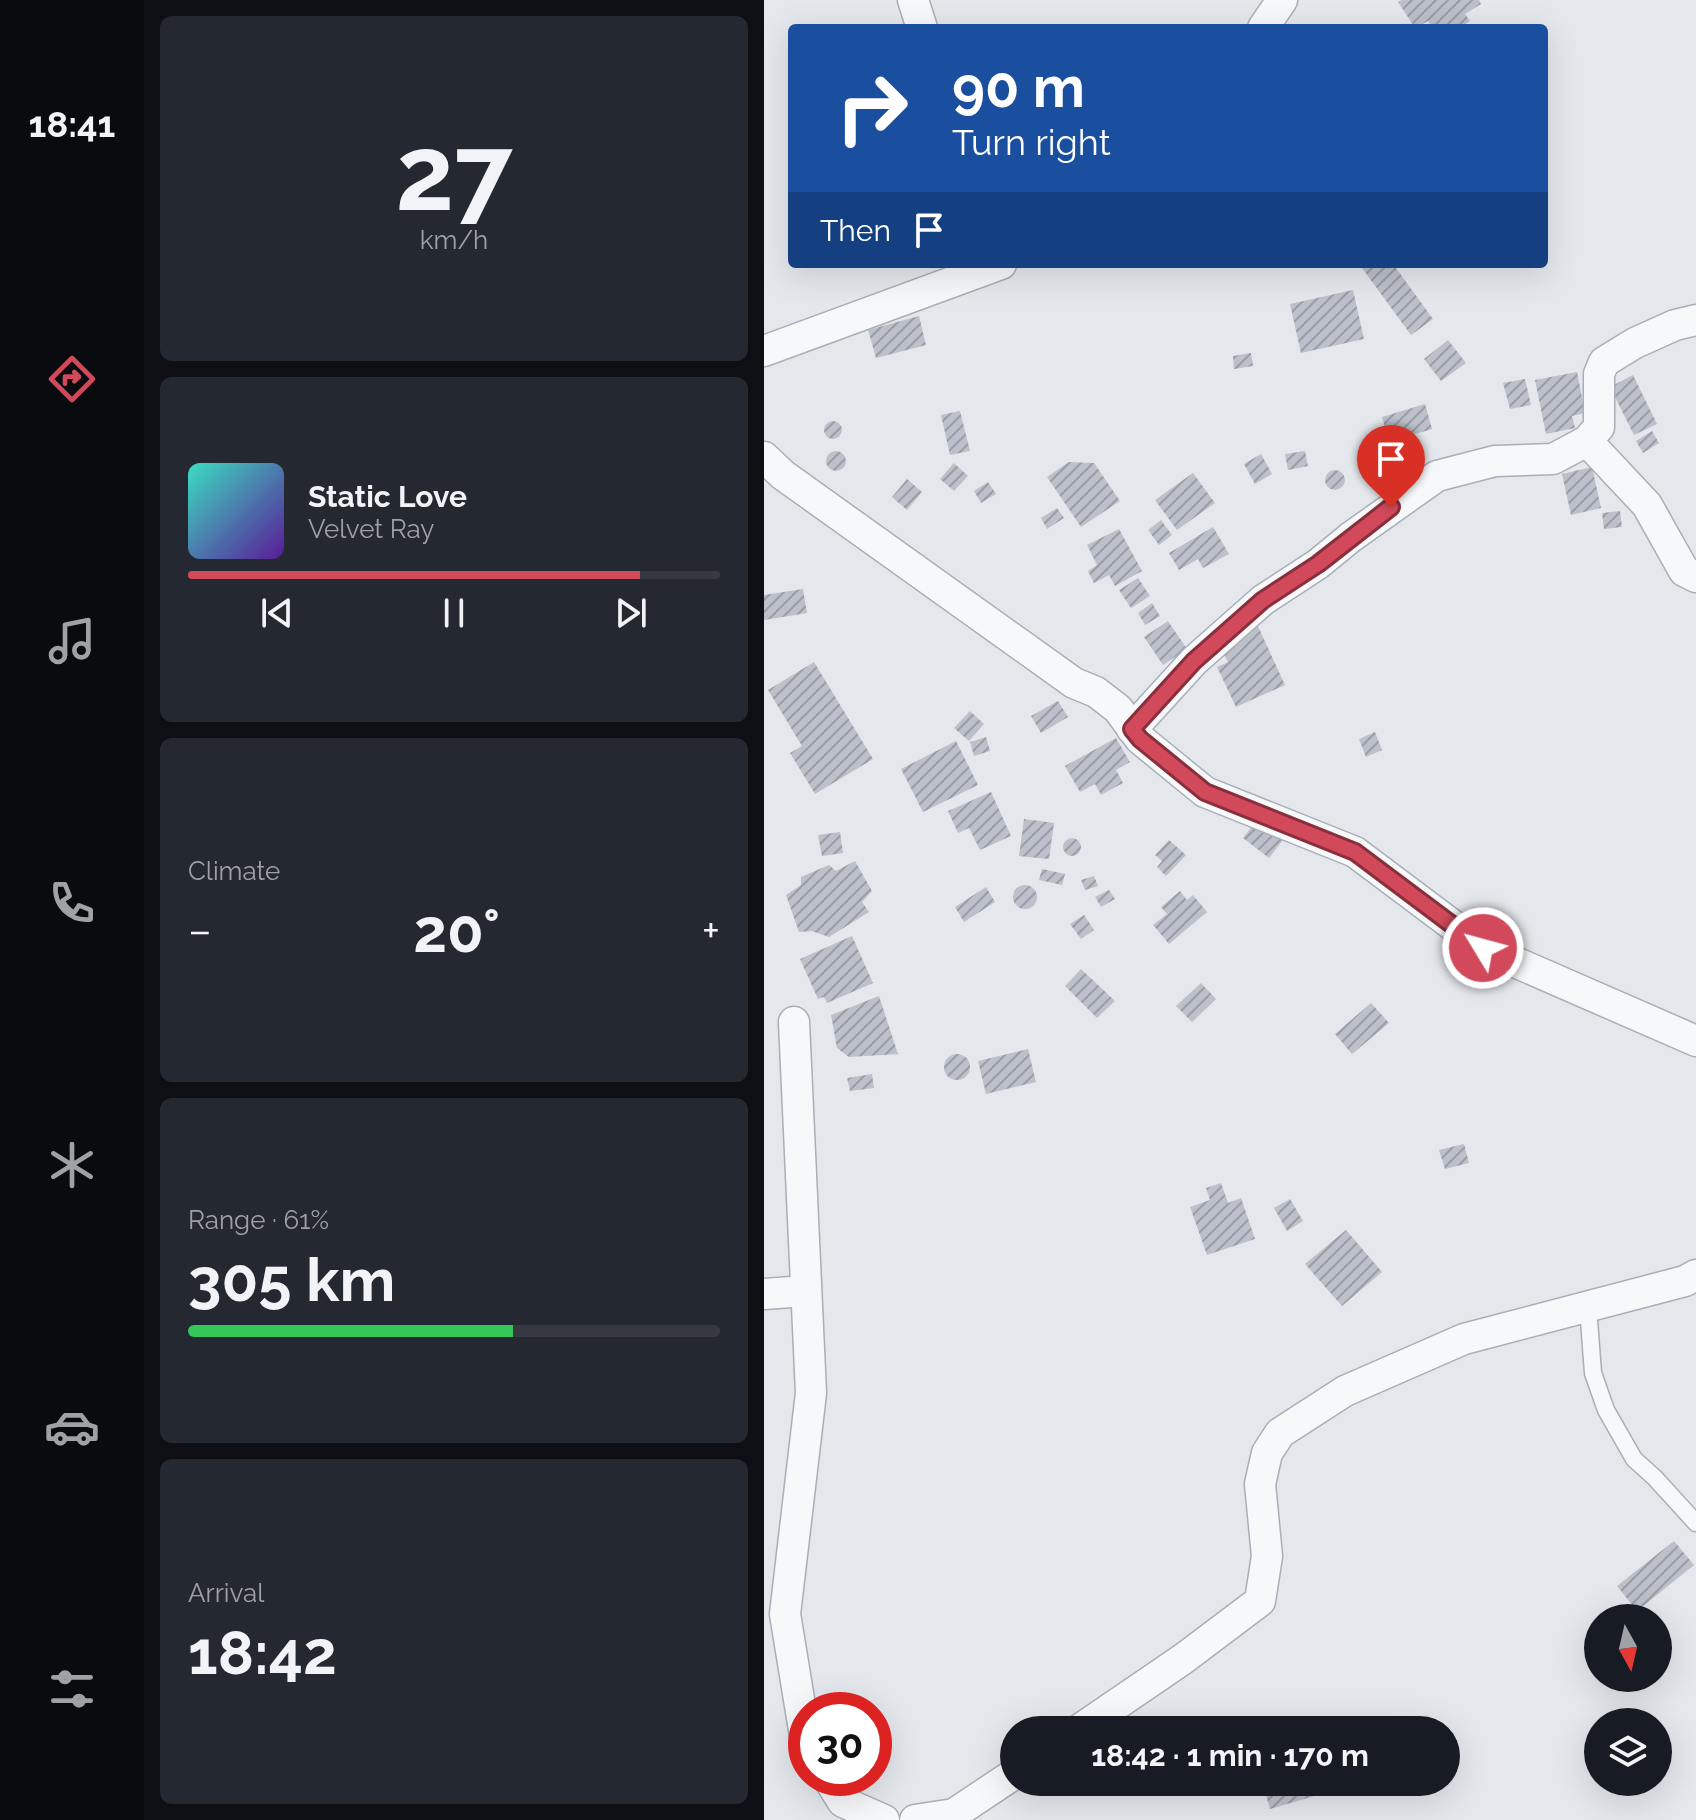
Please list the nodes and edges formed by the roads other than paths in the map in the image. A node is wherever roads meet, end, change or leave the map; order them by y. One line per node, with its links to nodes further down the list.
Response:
1 (913, 0): 3 (street)
2 (1282, 0): 4 (street)
3 (921, 24)
4 (1266, 24)
5 (990, 268): 7 (street)
6 (1696, 320): 8 (street)
7 (764, 351)
8 (1587, 441): 10 (street); 11 (street)
9 (764, 457): 11 (street)
10 (1696, 577)
11 (1132, 729): 13 (street)
12 (794, 1022): 15 (street)
13 (1696, 1041)
14 (1696, 1275): 17 (street)
15 (805, 1291): 16 (street); 19 (street)
16 (764, 1294)
17 (1588, 1307): 18 (lane); 20 (street)
18 (1696, 1523)
19 (798, 1692)
20 (1100, 1716)
21 (1000, 1783): 24 (street)
22 (839, 1796): 23 (street)
23 (884, 1820)
24 (915, 1820)

